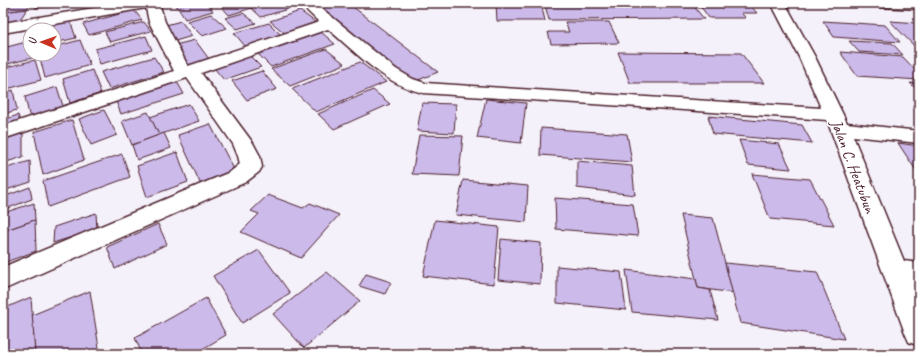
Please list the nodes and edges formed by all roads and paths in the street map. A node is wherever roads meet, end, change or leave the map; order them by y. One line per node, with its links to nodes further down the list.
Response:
1 (151, 3): 7 (street); 8 (street)
2 (306, 3): 6 (street)
3 (778, 3): 9 (street, Jalan C. Heatubun)
4 (880, 3): 5 (street)
5 (919, 6)
6 (330, 23): 8 (street); 9 (street)
7 (3, 28)
8 (188, 73): 10 (street); 14 (street)
9 (837, 122): 11 (street); 12 (street, Jalan C. Heatubun)
10 (3, 134)
11 (919, 137)
12 (894, 270): 13 (street); 15 (street, Jalan C. Heatubun)
13 (919, 274)
14 (3, 279)
15 (919, 333)

